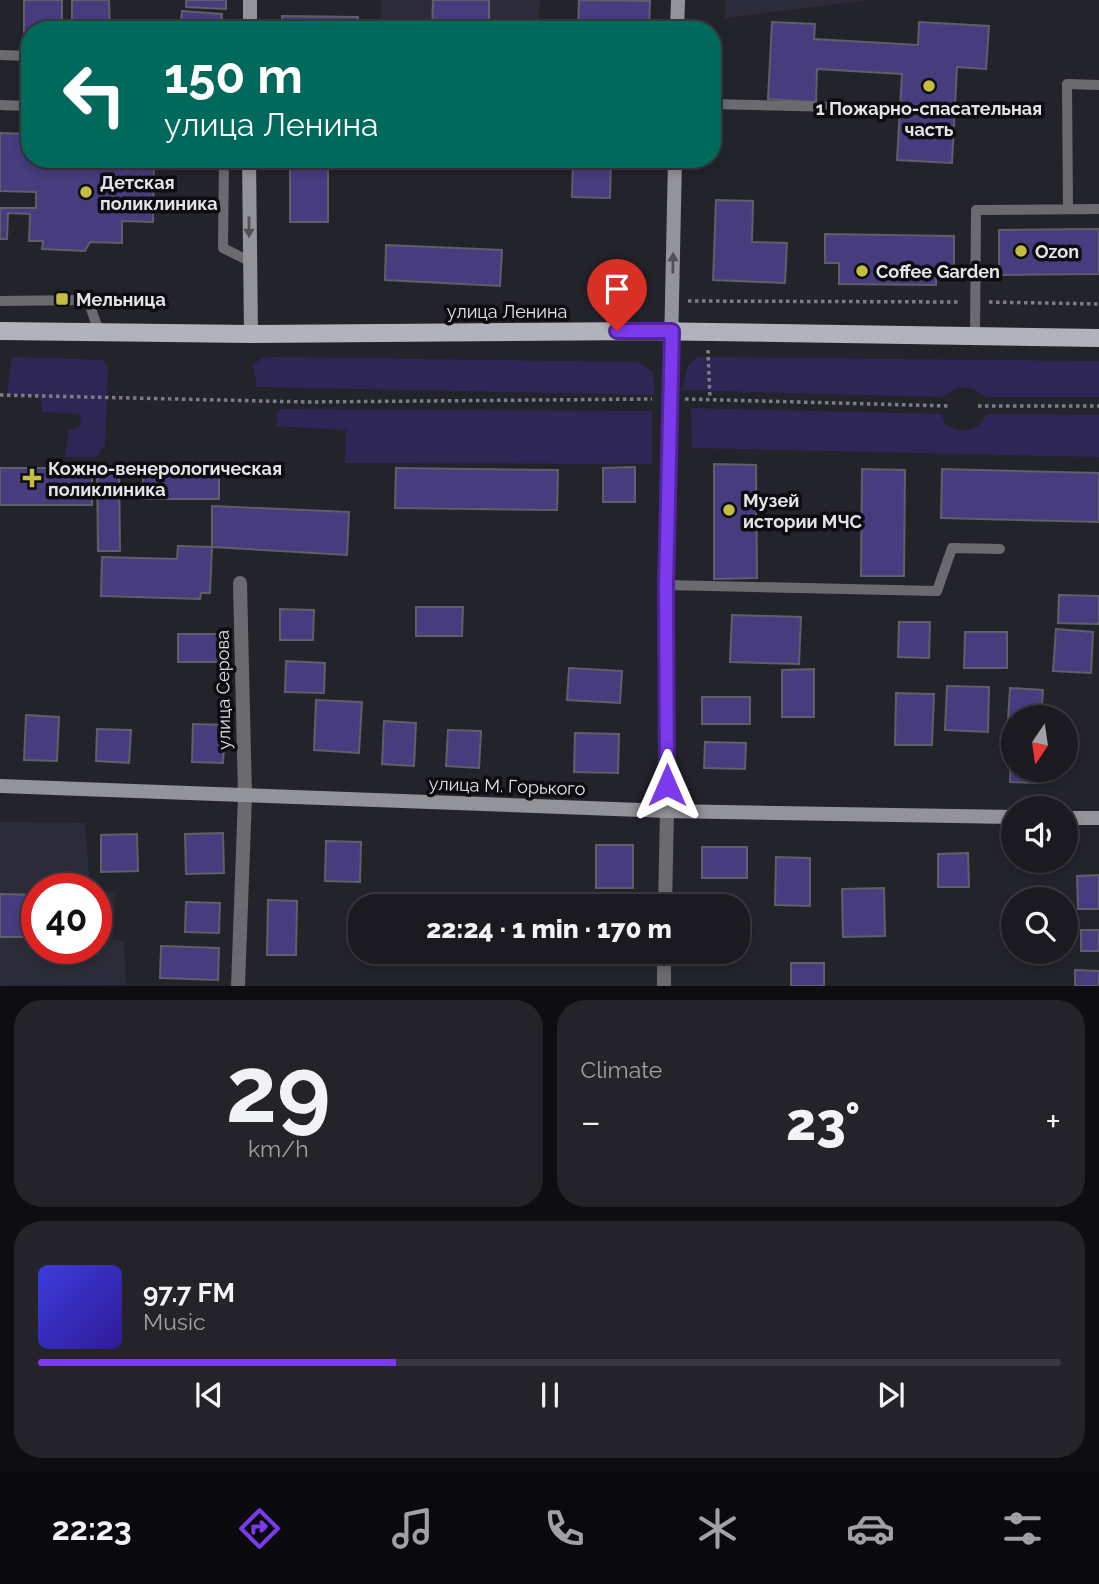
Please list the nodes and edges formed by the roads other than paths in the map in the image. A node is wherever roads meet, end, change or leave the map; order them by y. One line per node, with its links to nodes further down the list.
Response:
1 (250, 0): 3 (street)
2 (678, 0): 4 (street)
3 (250, 21)
4 (677, 21)
5 (0, 55): 6 (lane)
6 (21, 56)
7 (1099, 85): 15 (lane)
8 (721, 104): 11 (lane)
9 (0, 105): 10 (lane)
10 (21, 106)
11 (879, 108)
12 (224, 168): 17 (lane)
13 (249, 168): 17 (street, one-way to 17)
14 (675, 168): 20 (street, one-way to 14)
15 (1068, 209): 16 (lane); 23 (lane)
16 (1099, 209)
17 (249, 261): 22 (street)
18 (0, 301): 21 (lane)
19 (0, 331): 21 (main road, улица Ленина)
20 (672, 331): 22 (main road, улица Ленина); 23 (main road, улица Ленина); 27 (street)
21 (99, 332): 22 (main road, улица Ленина)
22 (251, 334)
23 (975, 336): 24 (main road, улица Ленина)
24 (1099, 338)
25 (1000, 549): 27 (lane)
26 (240, 583): 29 (street, улица Серова)
27 (666, 585): 30 (street)
28 (0, 786): 29 (street, улица М. Горького)
29 (245, 796): 30 (street, улица М. Горького); 36 (street, улица Серова)
30 (667, 811): 31 (street, улица М. Горького); 34 (street)
31 (1001, 817)
32 (1078, 818): 33 (street)
33 (1099, 818)
34 (665, 894)
35 (664, 964): 37 (street)
36 (238, 985)
37 (664, 985)

